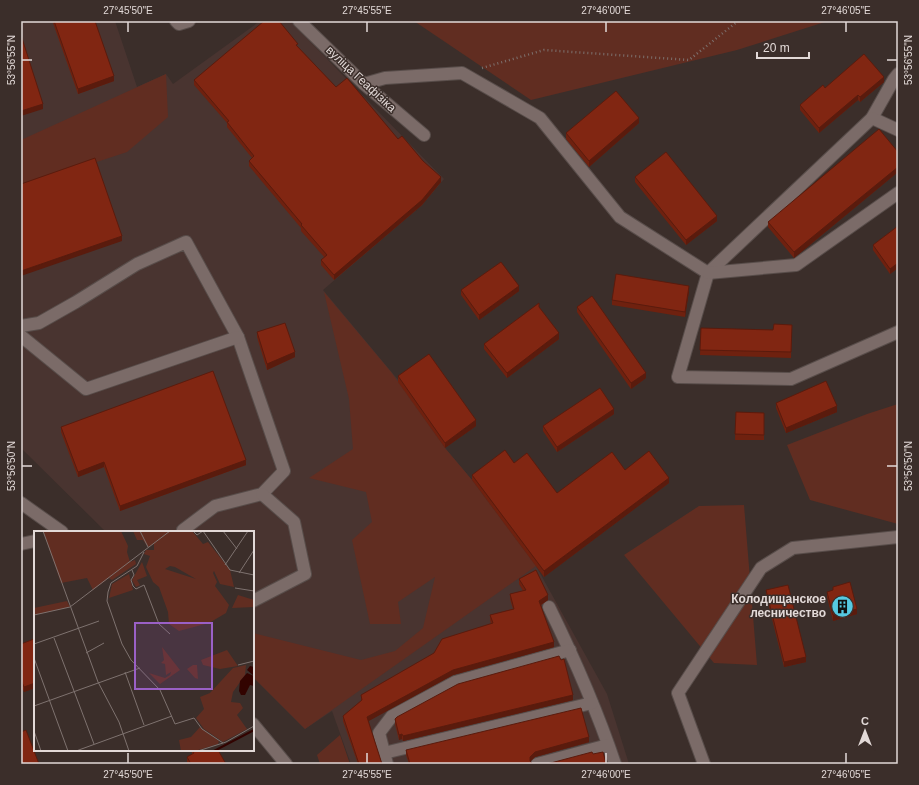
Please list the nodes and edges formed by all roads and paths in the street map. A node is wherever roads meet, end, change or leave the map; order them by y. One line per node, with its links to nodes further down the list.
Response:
1 (176, 21): 2 (street)
2 (189, 21)
3 (300, 21): 7 (street, вуліца Геафізіка)
4 (738, 21): 5 (path)
5 (462, 73): 7 (street); 12 (street)
6 (898, 74): 8 (street)
7 (364, 84): 10 (street, вуліца Геафізіка)
8 (872, 118): 9 (street); 12 (street)
9 (898, 130)
10 (424, 135)
11 (898, 193): 12 (street)
12 (708, 274): 14 (street)
13 (21, 326): 16 (street)
14 (898, 332)
15 (21, 336): 16 (street)
16 (238, 337): 17 (street)
17 (262, 494): 20 (street); 24 (street)
18 (21, 503): 19 (street)
19 (61, 531)
20 (184, 531)
21 (898, 537): 34 (street)
22 (34, 541): 23 (street)
23 (21, 544)
24 (254, 600)
25 (549, 607): 26 (street)
26 (570, 650): 27 (street); 30 (street)
27 (592, 703): 29 (street); 30 (street)
28 (254, 725): 31 (street)
29 (608, 745): 32 (street); 33 (street)
30 (386, 758)
31 (286, 764)
32 (537, 764)
33 (615, 764)
34 (704, 764)

